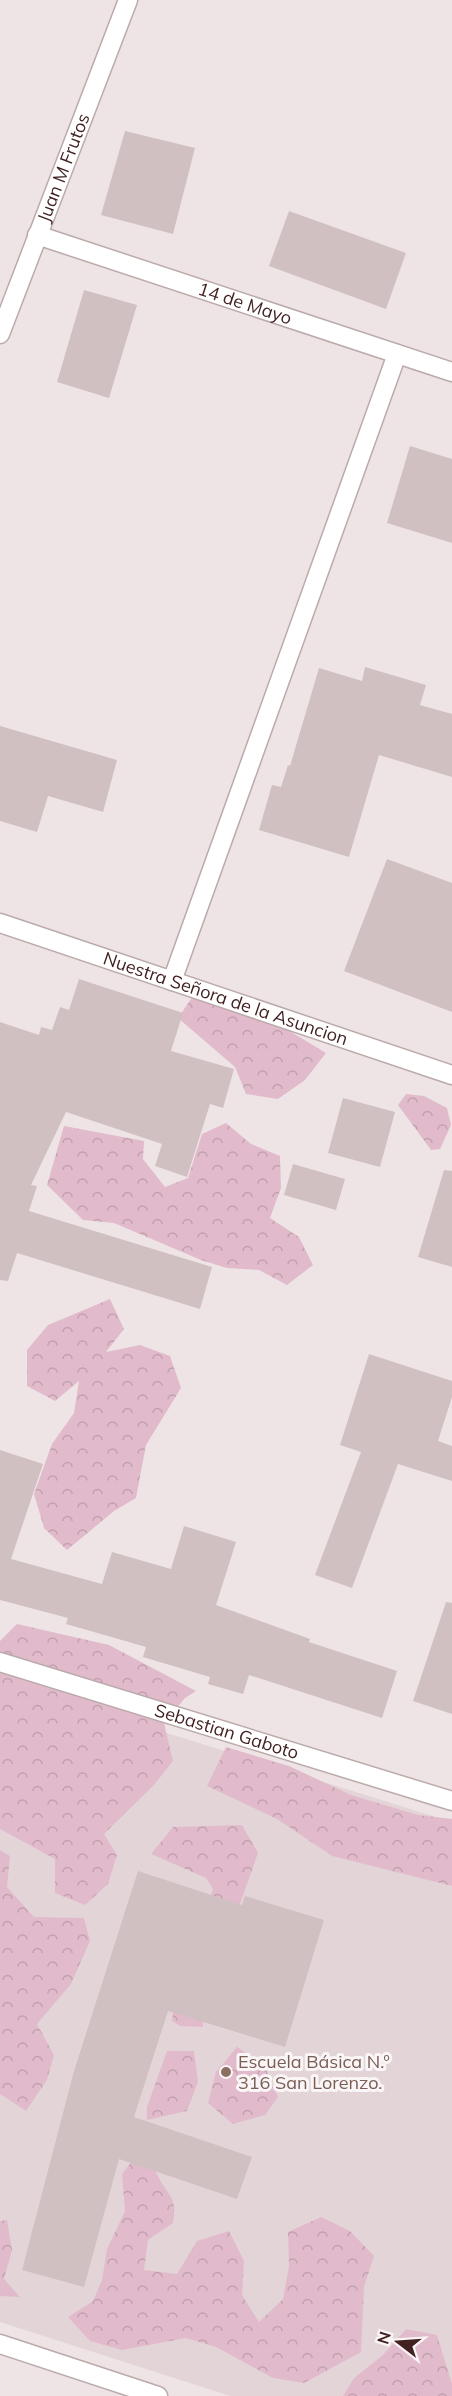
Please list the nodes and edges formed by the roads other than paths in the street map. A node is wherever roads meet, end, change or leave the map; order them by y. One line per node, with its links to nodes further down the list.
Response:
1 (128, 0): 2 (street, Juan M Frutos)
2 (37, 236): 3 (street, Juan M Frutos); 4 (street, 14 de Mayo)
3 (0, 334)
4 (397, 354): 5 (street, 14 de Mayo); 7 (street)
5 (452, 372)
6 (0, 924): 7 (street, Nuestra Señora de la Asuncion)
7 (172, 981): 8 (street, Nuestra Señora de la Asuncion)
8 (452, 1075)
9 (0, 1662): 10 (street, Sebastian Gaboto)
10 (452, 1801)
11 (0, 2344): 12 (street)
12 (158, 2396)

